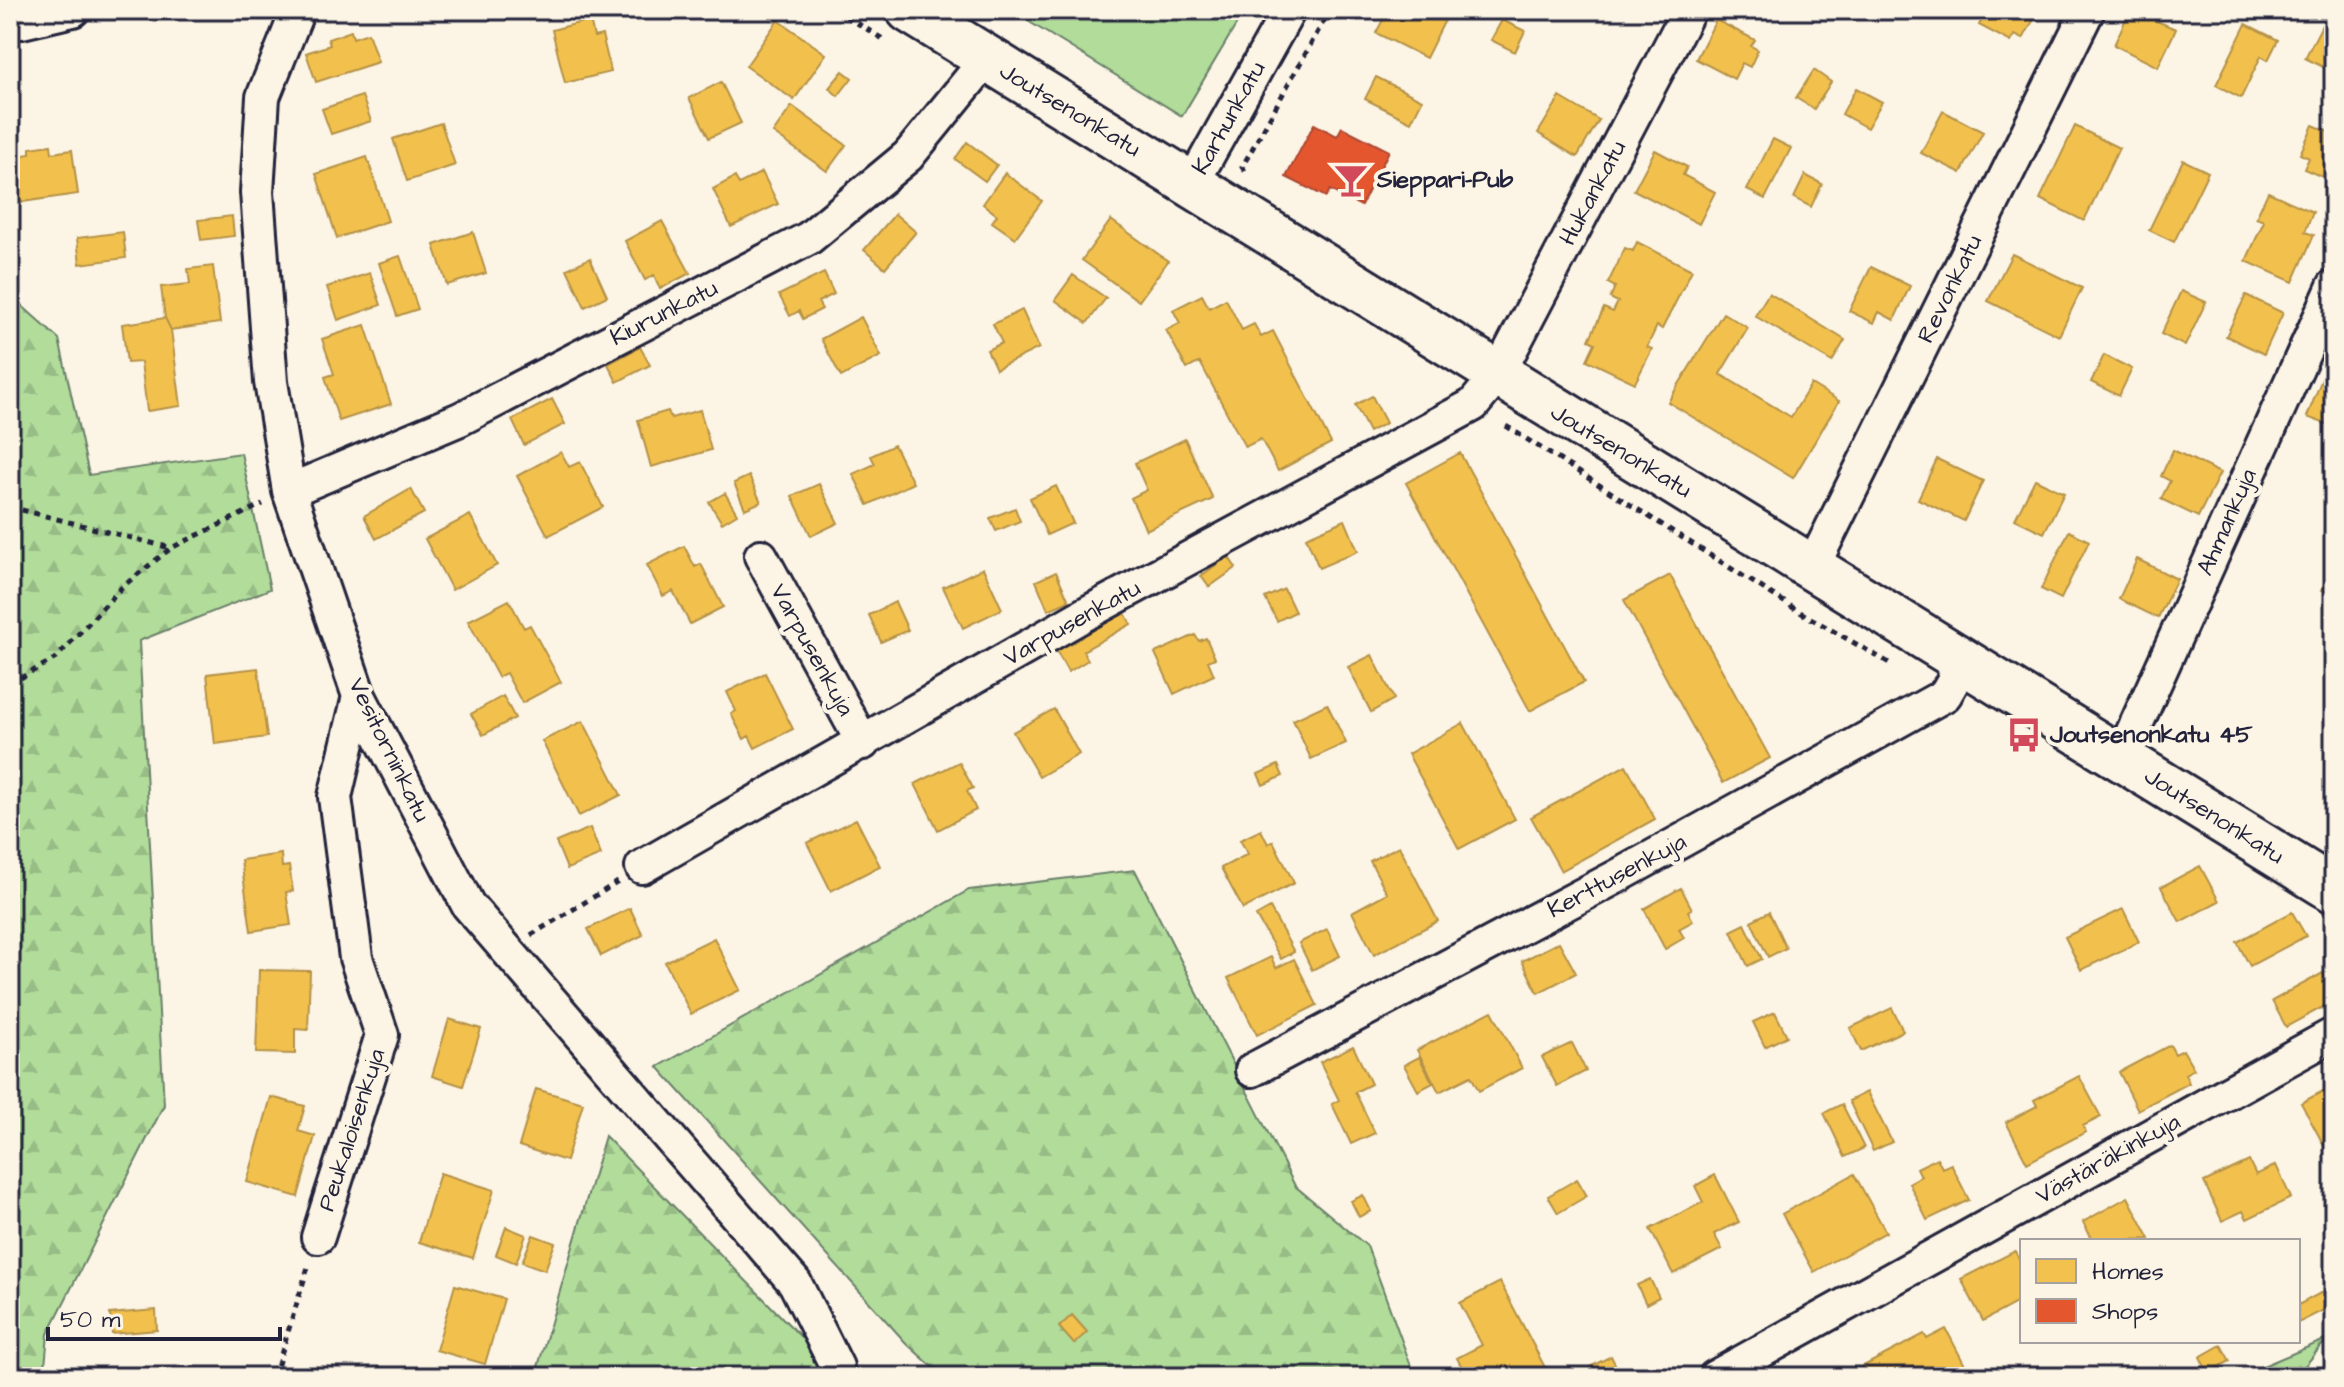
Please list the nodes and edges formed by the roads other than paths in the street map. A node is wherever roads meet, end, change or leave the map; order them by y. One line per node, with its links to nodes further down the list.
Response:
1 (73, 10): 7 (street)
2 (298, 10): 12 (street, Vesitorninkatu)
3 (909, 10): 8 (main road, Joutsenonkatu)
4 (1289, 10): 9 (street, Karhunkatu)
5 (1689, 10): 11 (street, Hukankatu)
6 (2088, 10): 14 (street, Revonkatu)
7 (10, 21)
8 (986, 60): 9 (main road, Joutsenonkatu); 12 (street, Kiurunkatu)
9 (1192, 184): 11 (main road, Joutsenonkatu)
10 (2334, 286): 18 (street, Ahmankuja)
11 (1497, 376): 14 (main road, Joutsenonkatu); 17 (street, Varpusenkatu)
12 (289, 491): 16 (street, Vesitorninkatu)
13 (761, 556): 17 (street, Varpusenkuja)
14 (1812, 568): 15 (main road, Joutsenonkatu)
15 (1964, 662): 18 (main road, Joutsenonkatu); 22 (street, Kerttusenkuja)
16 (359, 696): 23 (street, Peukaloisenkuja); 24 (street, Vesitorninkatu)
17 (863, 743): 19 (street, Varpusenkatu)
18 (2121, 758): 20 (main road, Joutsenonkatu)
19 (642, 867)
20 (2334, 890)
21 (2334, 1034): 25 (street, Västäräkinkuja)
22 (1252, 1070)
23 (318, 1237)
24 (837, 1367)
25 (1715, 1377)

